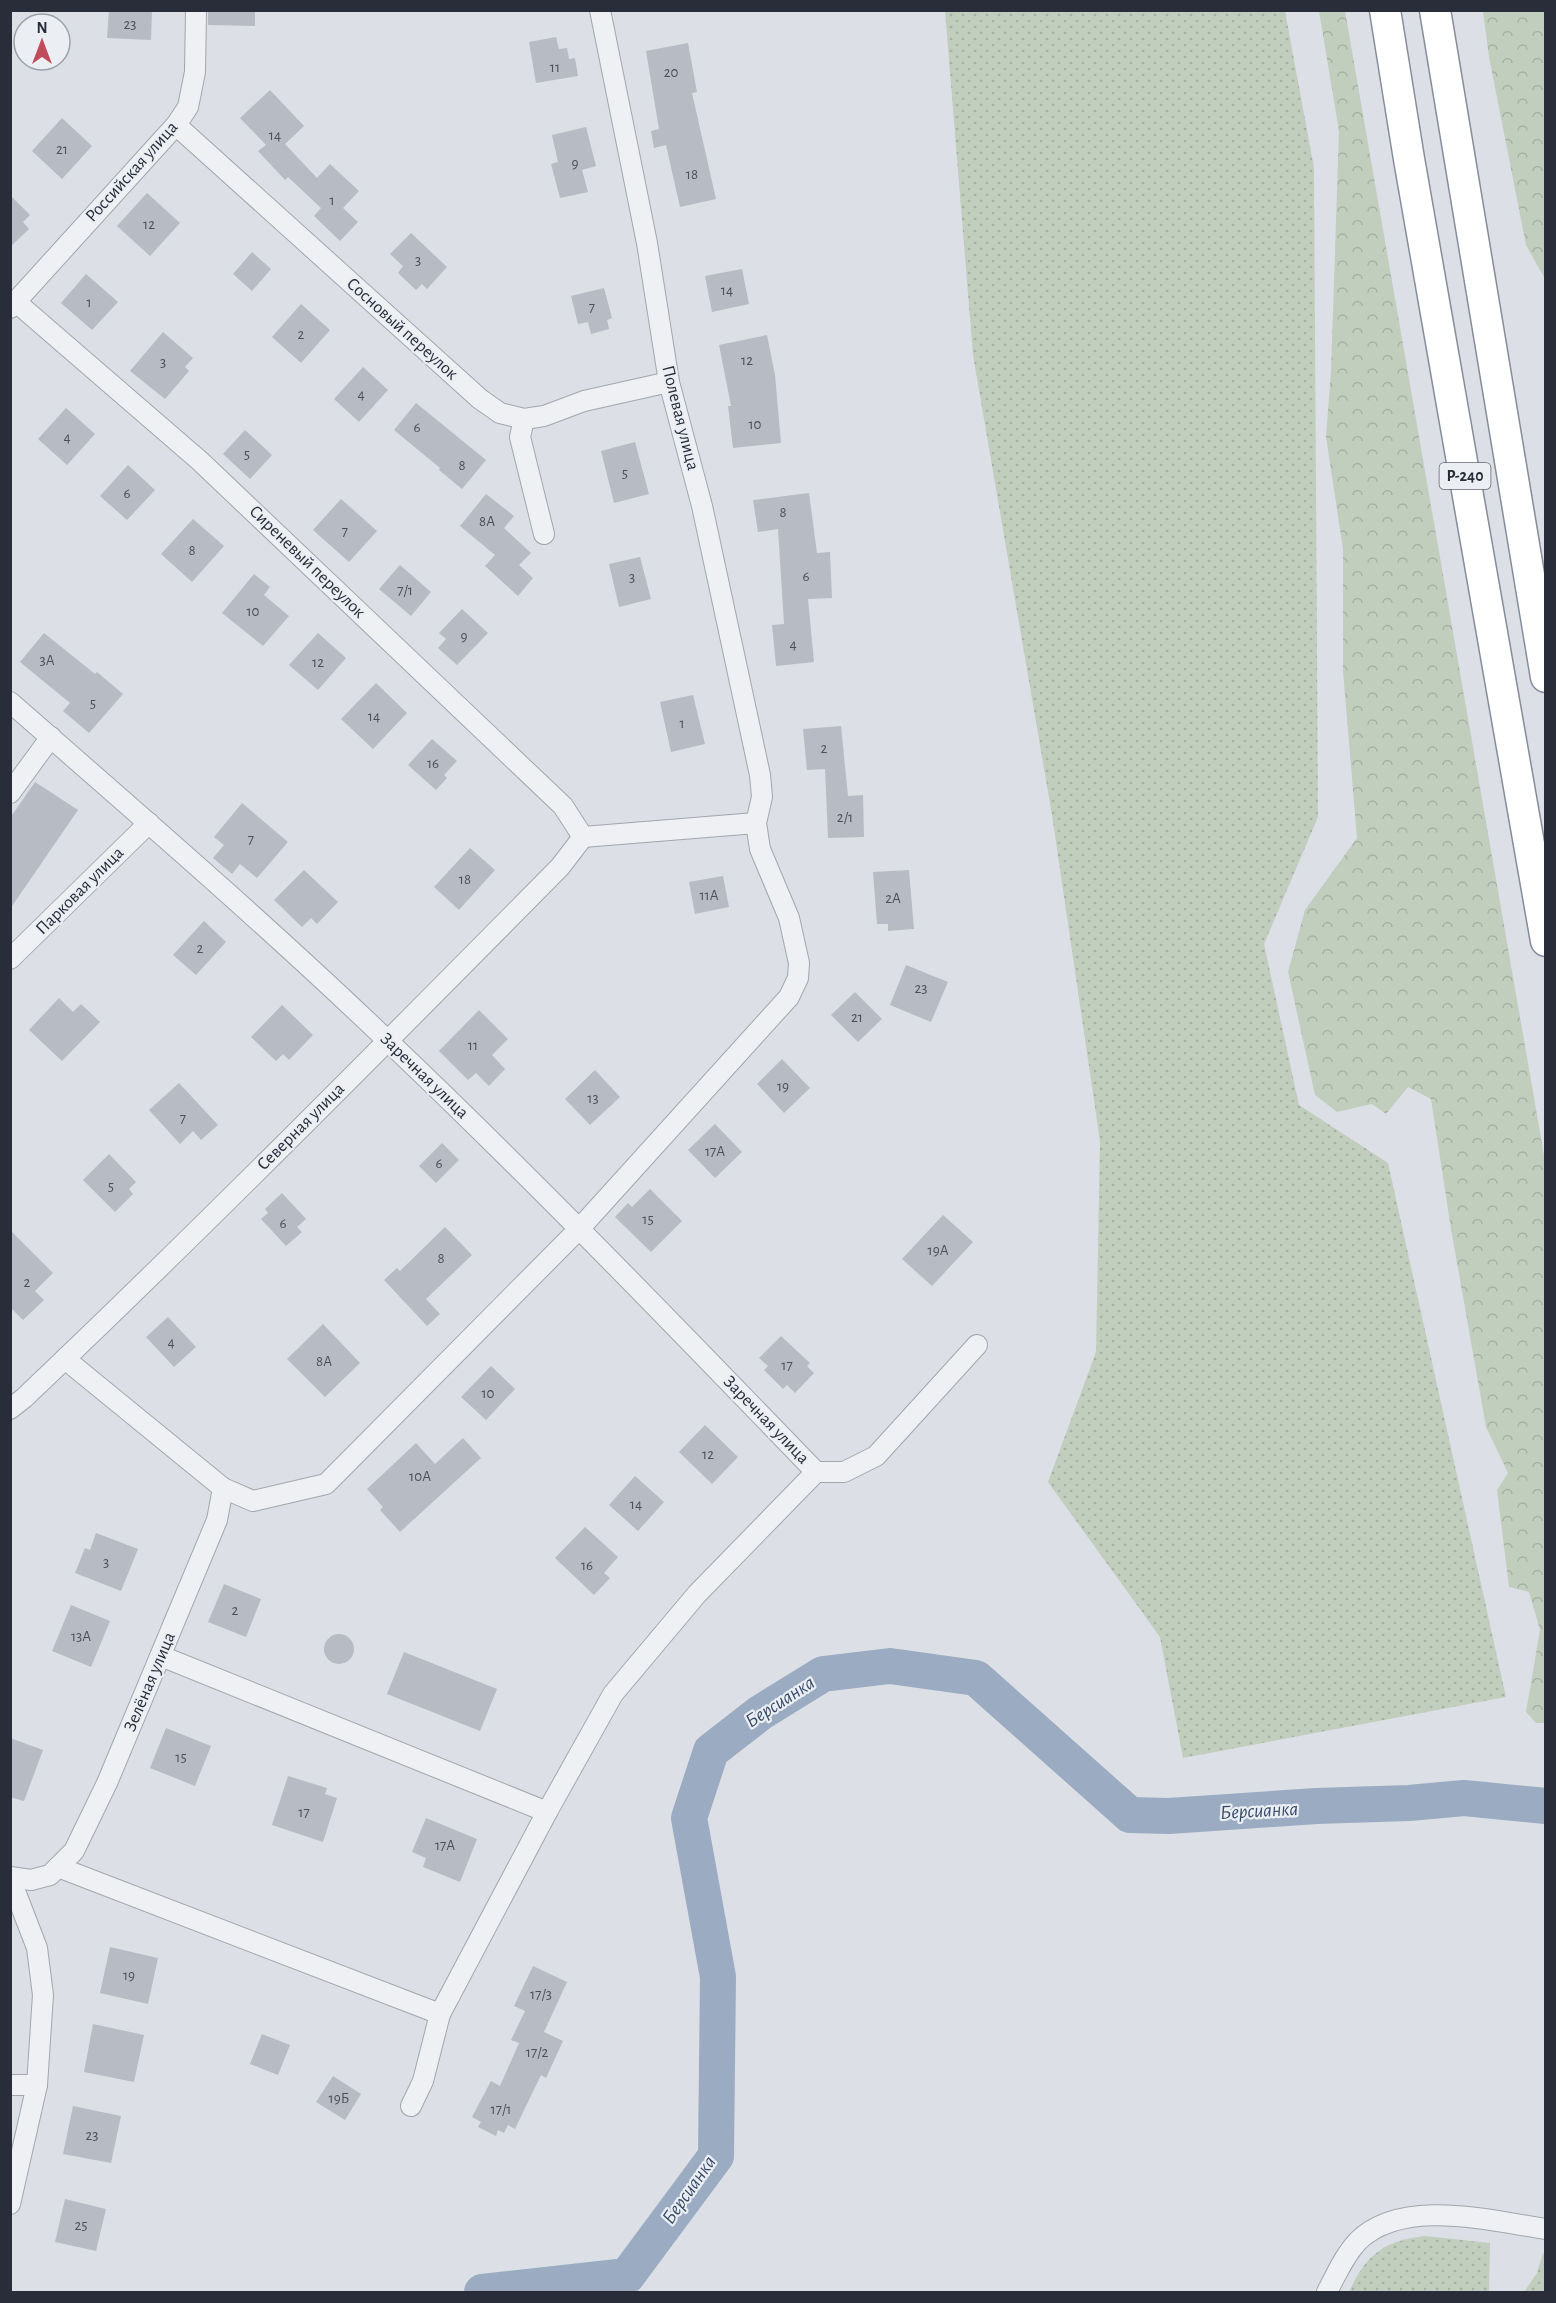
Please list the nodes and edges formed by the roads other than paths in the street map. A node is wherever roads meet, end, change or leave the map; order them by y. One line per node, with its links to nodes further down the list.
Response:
1 (196, 10): 5 (street, Российская улица)
2 (600, 10): 7 (street, Полевая улица)
3 (1385, 10): 17 (highway, Р-240)
4 (1435, 10): 10 (highway, Р-240)
5 (176, 125): 6 (street, Российская улица); 8 (street, Сосновый переулок)
6 (13, 305): 16 (street, Сиреневый переулок)
7 (669, 382): 8 (street); 15 (street, Полевая улица)
8 (524, 419): 9 (street)
9 (544, 534)
10 (1545, 677)
11 (10, 702): 12 (street, Заречная улица)
12 (51, 737): 13 (street); 14 (street, Заречная улица)
13 (10, 793)
14 (149, 823): 18 (street, Парковая улица); 19 (street, Заречная улица)
15 (756, 824): 16 (street); 20 (street)
16 (584, 837): 19 (street, Северная улица)
17 (1545, 941)
18 (10, 959)
19 (388, 1041): 20 (street, Заречная улица); 22 (street, Северная улица)
20 (580, 1228): 24 (street, Заречная улица); 25 (street)
21 (977, 1345): 24 (street)
22 (65, 1359): 23 (street, Северная улица); 25 (street)
23 (10, 1409)
24 (816, 1472): 27 (street)
25 (223, 1488): 26 (street, Зелёная улица)
26 (160, 1656): 27 (street); 28 (street, Зелёная улица)
27 (547, 1812): 30 (street)
28 (58, 1867): 29 (street); 30 (street)
29 (10, 1878): 32 (street)
30 (440, 2014): 33 (street)
31 (10, 2085): 32 (street)
32 (37, 2085): 34 (street)
33 (411, 2106)
34 (10, 2204)
35 (1545, 2229): 36 (street)
36 (1327, 2292)

